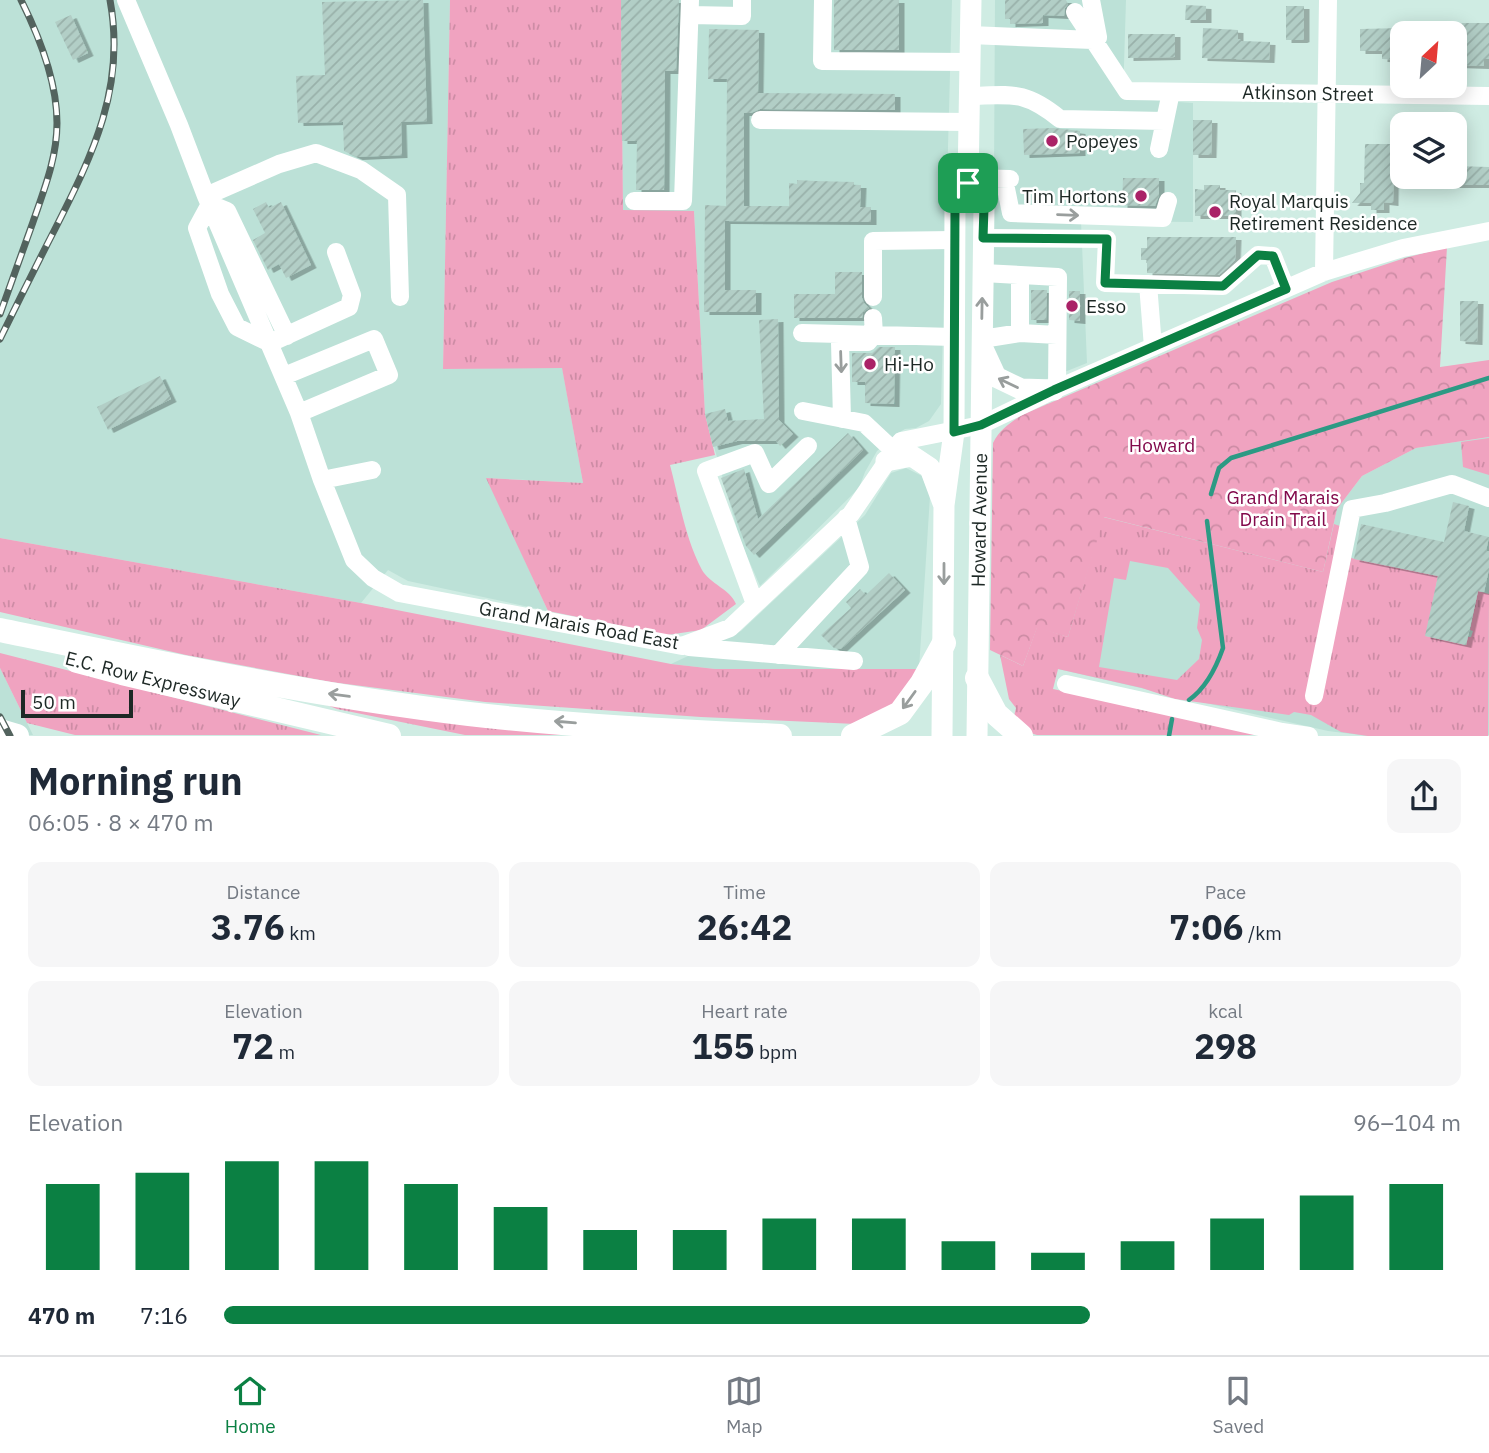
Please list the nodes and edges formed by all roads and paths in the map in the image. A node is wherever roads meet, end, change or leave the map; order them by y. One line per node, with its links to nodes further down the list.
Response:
1 (126, 0): 22 (street)
2 (742, 0): 8 (street)
3 (823, 0): 12 (street)
4 (971, 0): 9 (main road, Howard Avenue)
5 (1091, 0): 11 (street)
6 (1328, 0): 14 (street)
7 (1075, 6): 10 (street); 11 (street)
8 (690, 8): 23 (street)
9 (970, 35): 10 (street); 12 (main road, Howard Avenue)
10 (1044, 38): 11 (street)
11 (1093, 40): 13 (street, Atkinson Street)
12 (970, 62): 15 (main road, Howard Avenue)
13 (1171, 92): 14 (street, Atkinson Street); 18 (street)
14 (1327, 94): 16 (street, Atkinson Street); 29 (street)
15 (969, 96): 18 (street); 19 (main road, Howard Avenue)
16 (1489, 96)
17 (760, 120): 19 (street)
18 (1165, 121): 20 (street)
19 (969, 122): 21 (main road, Howard Avenue)
20 (1159, 149)
21 (968, 181): 24 (street, one-way to 24); 26 (main road, Howard Avenue); 27 (main road, Howard Avenue)
22 (208, 200): 34 (street); 41 (street); 41 (street)
23 (634, 201)
24 (1168, 201)
25 (1489, 230): 29 (street, Grand Marais Road East)
26 (983, 238): 30 (main road, Howard Avenue); 32 (street)
27 (954, 240): 35 (street); 40 (main road, Howard Avenue)
28 (336, 252): 41 (street)
29 (1324, 272): 33 (street, Grand Marais Road East)
30 (983, 273): 31 (street); 42 (main road, Howard Avenue, one-way to 30)
31 (1020, 275): 38 (street); 39 (street)
32 (1148, 284): 33 (street); 43 (street)
33 (1286, 289): 43 (street, Grand Marais Road East)
34 (400, 297)
35 (873, 297)
36 (873, 326): 37 (street); 40 (street); 48 (street, one-way to 48)
37 (802, 333)
38 (1020, 333): 39 (street); 42 (street)
39 (1058, 335): 45 (street)
40 (954, 337): 50 (main road, Howard Avenue)
41 (279, 340): 44 (street)
42 (982, 343): 45 (main road, one-way to 42); 49 (main road, Howard Avenue)
43 (1153, 347): 45 (street, Grand Marais Road East)
44 (284, 376): 47 (street); 47 (street)
45 (1055, 389): 49 (street, Grand Marais Road East)
46 (803, 411): 48 (street)
47 (299, 413): 54 (street)
48 (842, 419): 52 (street)
49 (981, 425): 50 (street, Grand Marais Road East); 66 (main road, Howard Avenue)
50 (954, 432): 52 (street, Grand Marais Road East); 56 (main road, Howard Avenue)
51 (808, 446): 58 (street)
52 (890, 456): 56 (main road); 57 (street, Grand Marais Road East)
53 (372, 470): 54 (street)
54 (322, 480): 63 (street, Grand Marais Road East)
55 (1489, 498): 68 (street)
56 (944, 505): 62 (main road, Howard Avenue, one-way to 62)
57 (846, 518): 58 (street, Grand Marais Road East); 64 (street)
58 (755, 604): 63 (street, Grand Marais Road East)
59 (0, 630): 61 (highway)
60 (0, 637): 61 (highway, E.C. Row Expressway)
61 (34, 643): 71 (highway, E.C. Row Expressway); 72 (highway, one-way to 61)
62 (944, 643): 73 (highway, one-way to 73); 74 (main road, Howard Avenue)
63 (682, 646): 64 (street)
64 (778, 654): 65 (street)
65 (854, 661)
66 (977, 678): 75 (main road, Howard Avenue); 76 (highway)
67 (1066, 684): 77 (street)
68 (1314, 696)
69 (0, 731): 70 (highway)
70 (16, 736)
71 (389, 736)
72 (780, 736)
73 (853, 736)
74 (942, 736)
75 (977, 736)
76 (1021, 736)
77 (1309, 736)

